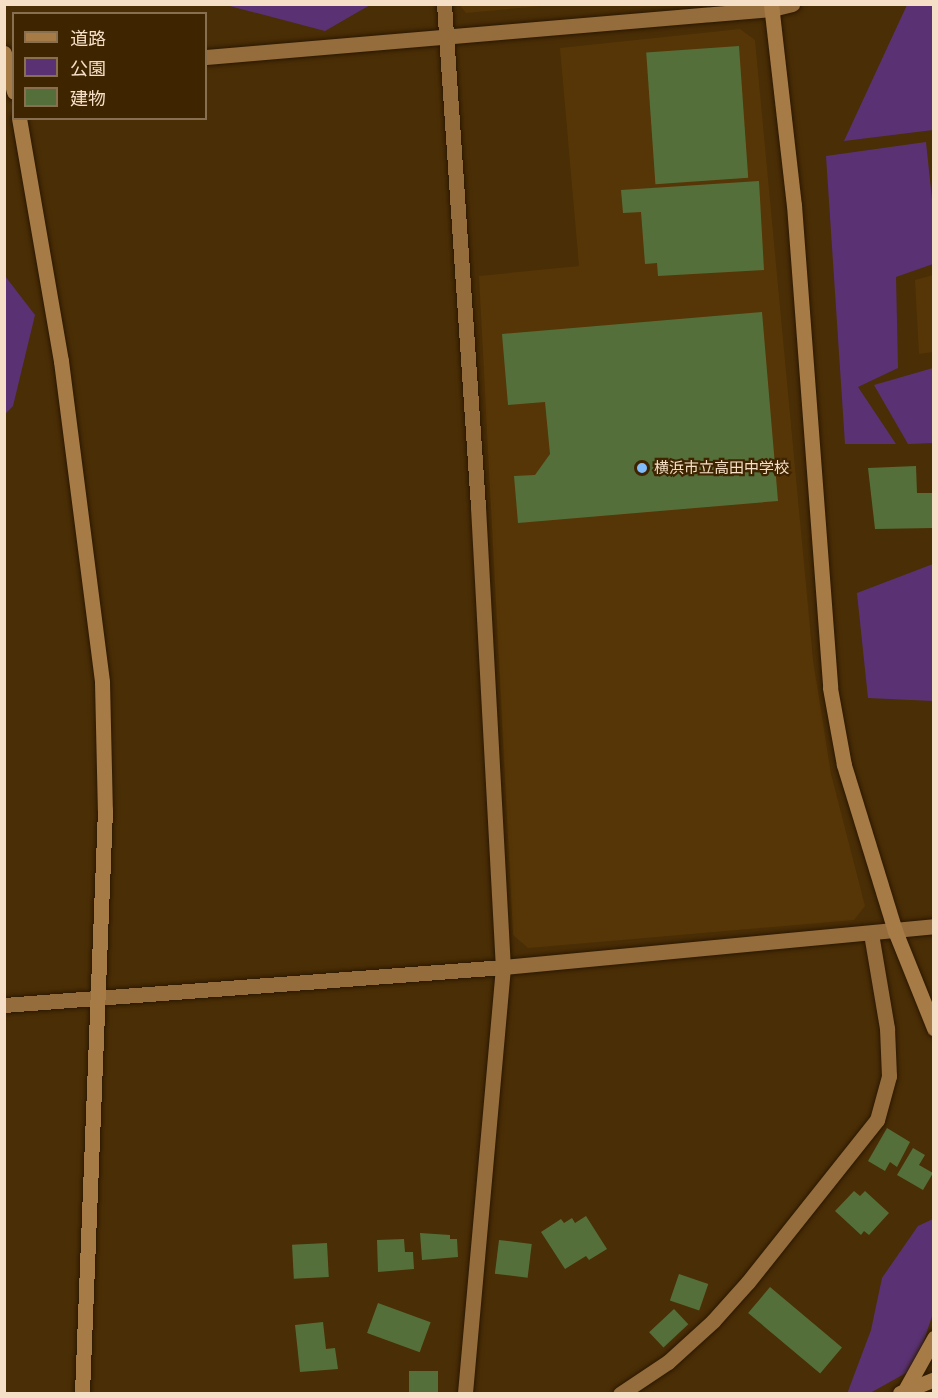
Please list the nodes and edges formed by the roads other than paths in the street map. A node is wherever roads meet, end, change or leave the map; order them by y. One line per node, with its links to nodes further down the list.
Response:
1 (444, 4): 4 (street)
2 (792, 4): 3 (street)
3 (771, 7): 4 (street); 10 (street)
4 (446, 36): 6 (street); 12 (street)
5 (4, 53): 7 (street)
6 (207, 57)
7 (9, 75)
8 (19, 120): 13 (street)
9 (933, 926): 10 (street)
10 (895, 931): 11 (street); 15 (street)
11 (871, 933): 12 (street); 21 (street)
12 (503, 967): 13 (street); 20 (street)
13 (98, 996): 14 (street); 19 (street)
14 (4, 1005)
15 (933, 1028)
16 (933, 1338): 18 (street)
17 (933, 1379): 18 (street)
18 (902, 1393)
19 (82, 1394)
20 (465, 1394)
21 (620, 1394)

